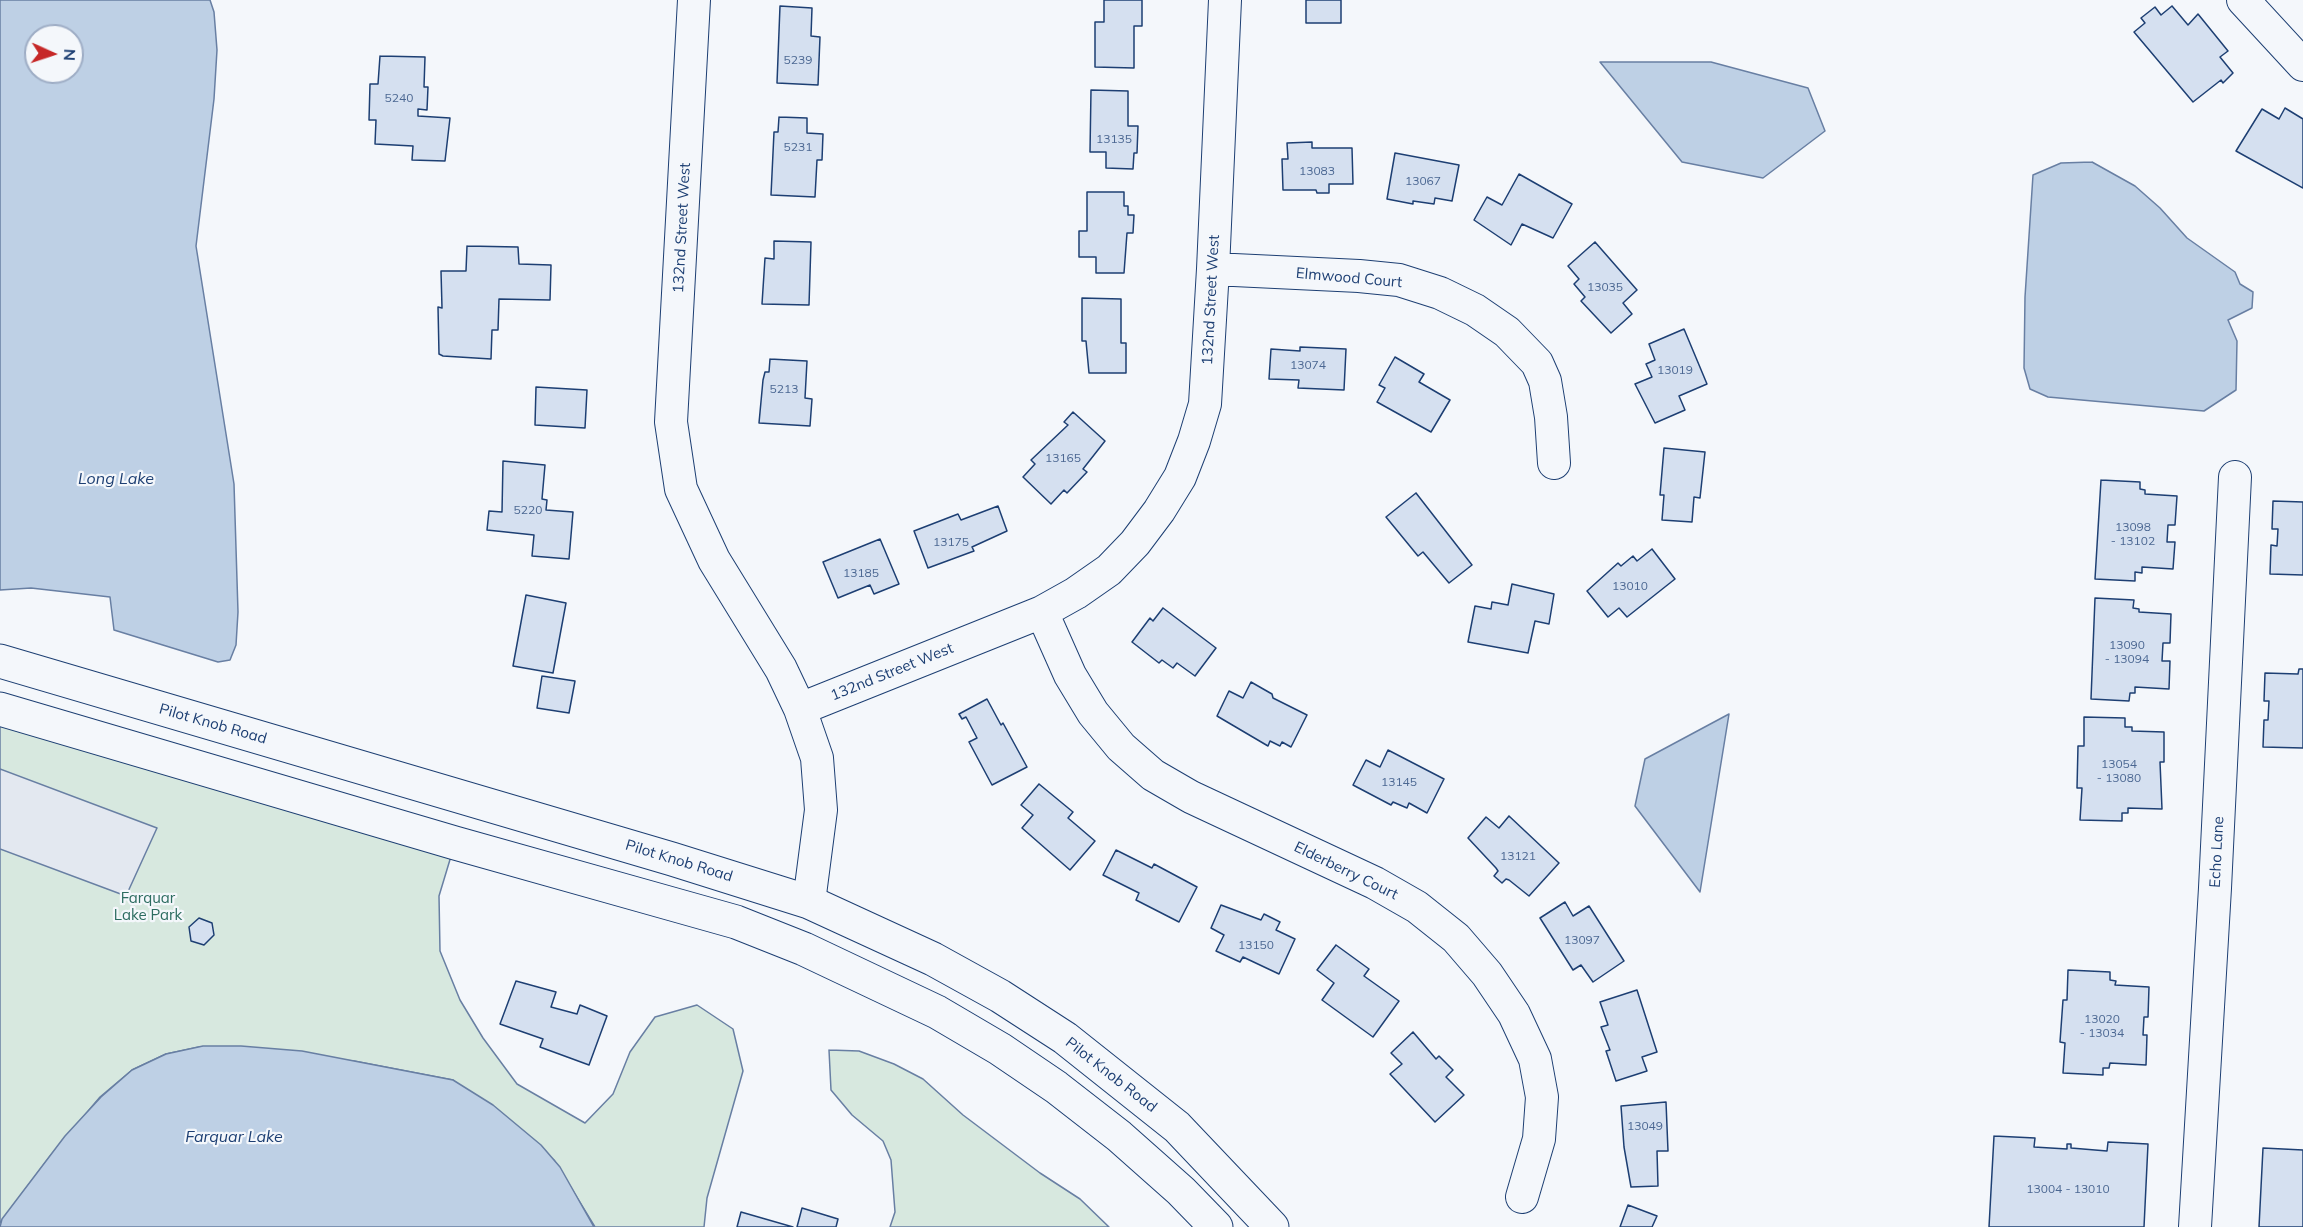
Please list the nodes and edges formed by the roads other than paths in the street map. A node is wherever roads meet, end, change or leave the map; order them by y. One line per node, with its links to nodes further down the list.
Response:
1 (694, 0): 11 (street, 132nd Street West)
2 (1225, 0): 5 (street, 132nd Street West)
3 (2243, 0): 4 (street)
4 (2303, 65)
5 (1214, 269): 6 (street, Elmwood Court); 8 (street, 132nd Street West)
6 (1554, 463)
7 (2235, 477): 17 (street, Echo Lane)
8 (1042, 612): 11 (street, 132nd Street West); 14 (street, Elderberry Court)
9 (0, 661): 12 (main road, Pilot Knob Road)
10 (0, 709): 13 (main road)
11 (800, 709): 12 (street)
12 (809, 902): 13 (main road); 16 (main road, Pilot Knob Road)
13 (804, 949): 15 (main road)
14 (1522, 1197)
15 (1216, 1227)
16 (1272, 1227)
17 (2195, 1227)

